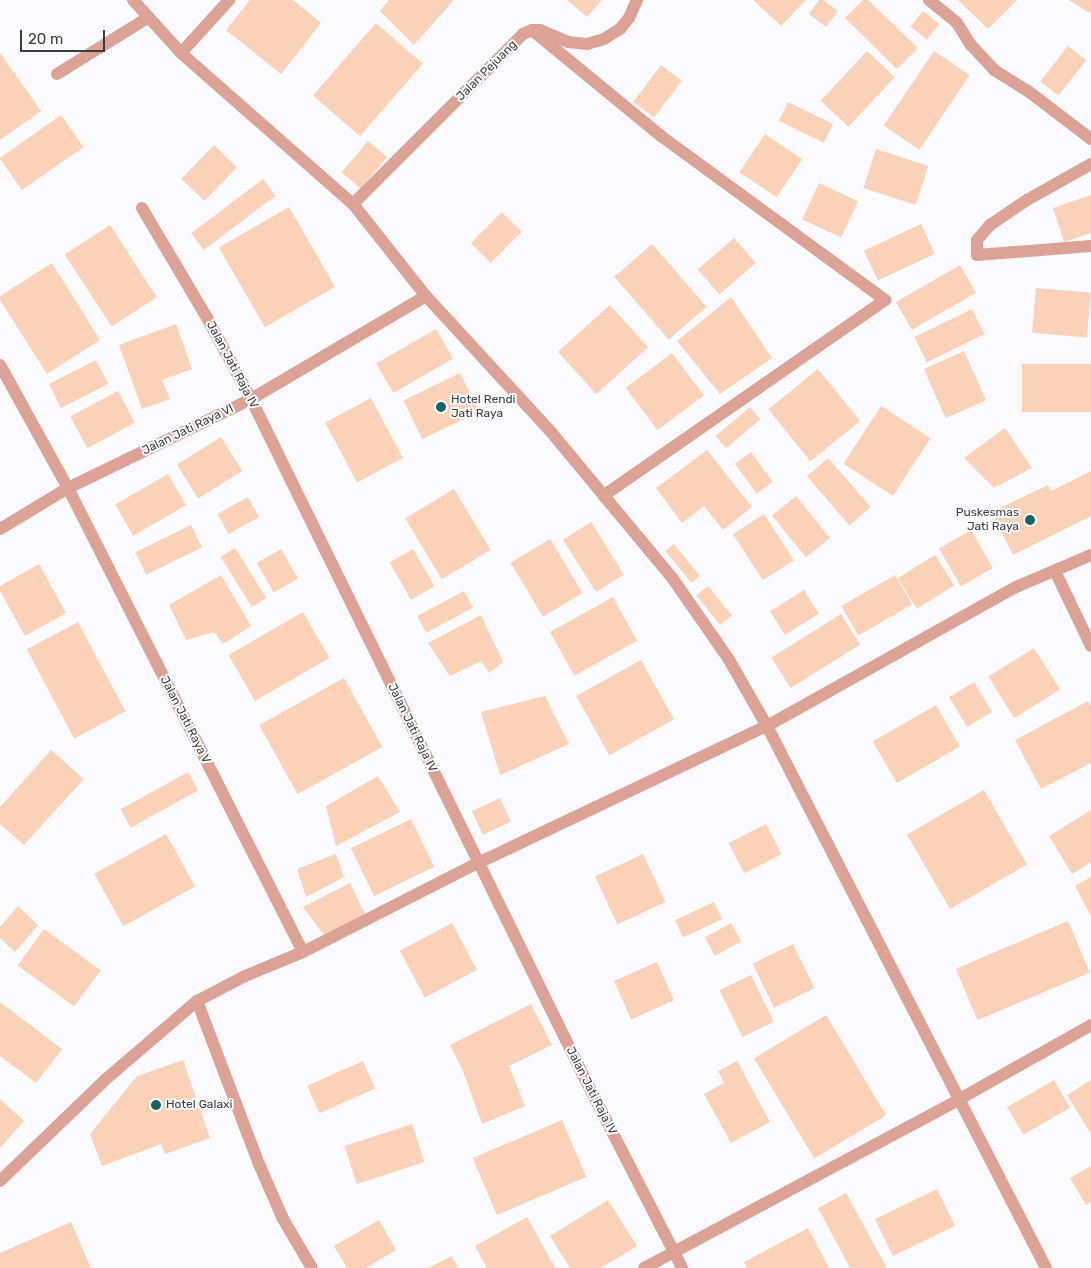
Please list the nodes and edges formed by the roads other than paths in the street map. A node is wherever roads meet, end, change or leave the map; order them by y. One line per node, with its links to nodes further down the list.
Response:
1 (133, 0): 5 (street)
2 (229, 0): 7 (street)
3 (637, 0): 6 (street)
4 (928, 0): 9 (street)
5 (149, 17): 7 (street); 8 (street)
6 (532, 30): 11 (street, Jalan Pejuang); 18 (street)
7 (181, 53): 11 (street)
8 (57, 74)
9 (1091, 139)
10 (1091, 164): 13 (street)
11 (353, 204): 14 (street)
12 (142, 208): 16 (street, Jalan Jati Raja IV)
13 (1091, 246)
14 (426, 296): 16 (street, Jalan Jati Raya VI); 18 (street)
15 (0, 364): 17 (street, Jalan Jati Raya V)
16 (251, 400): 17 (street, Jalan Jati Raya VI); 24 (street, Jalan Jati Raja IV)
17 (68, 488): 19 (street, Jalan Jati Raya VI); 25 (street, Jalan Jati Raya V)
18 (604, 496): 23 (street)
19 (0, 529)
20 (1091, 554): 21 (street)
21 (1055, 571): 22 (street); 23 (street)
22 (1091, 646)
23 (767, 726): 24 (street); 28 (street)
24 (478, 863): 25 (street); 30 (street, Jalan Jati Raja IV)
25 (303, 952): 26 (street)
26 (197, 1001): 29 (street); 31 (street)
27 (1091, 1024): 28 (street)
28 (958, 1100): 30 (street); 34 (street)
29 (0, 1181)
30 (674, 1252): 32 (street); 33 (street, Jalan Jati Raja IV)
31 (312, 1268)
32 (644, 1268)
33 (682, 1268)
34 (1046, 1268)

